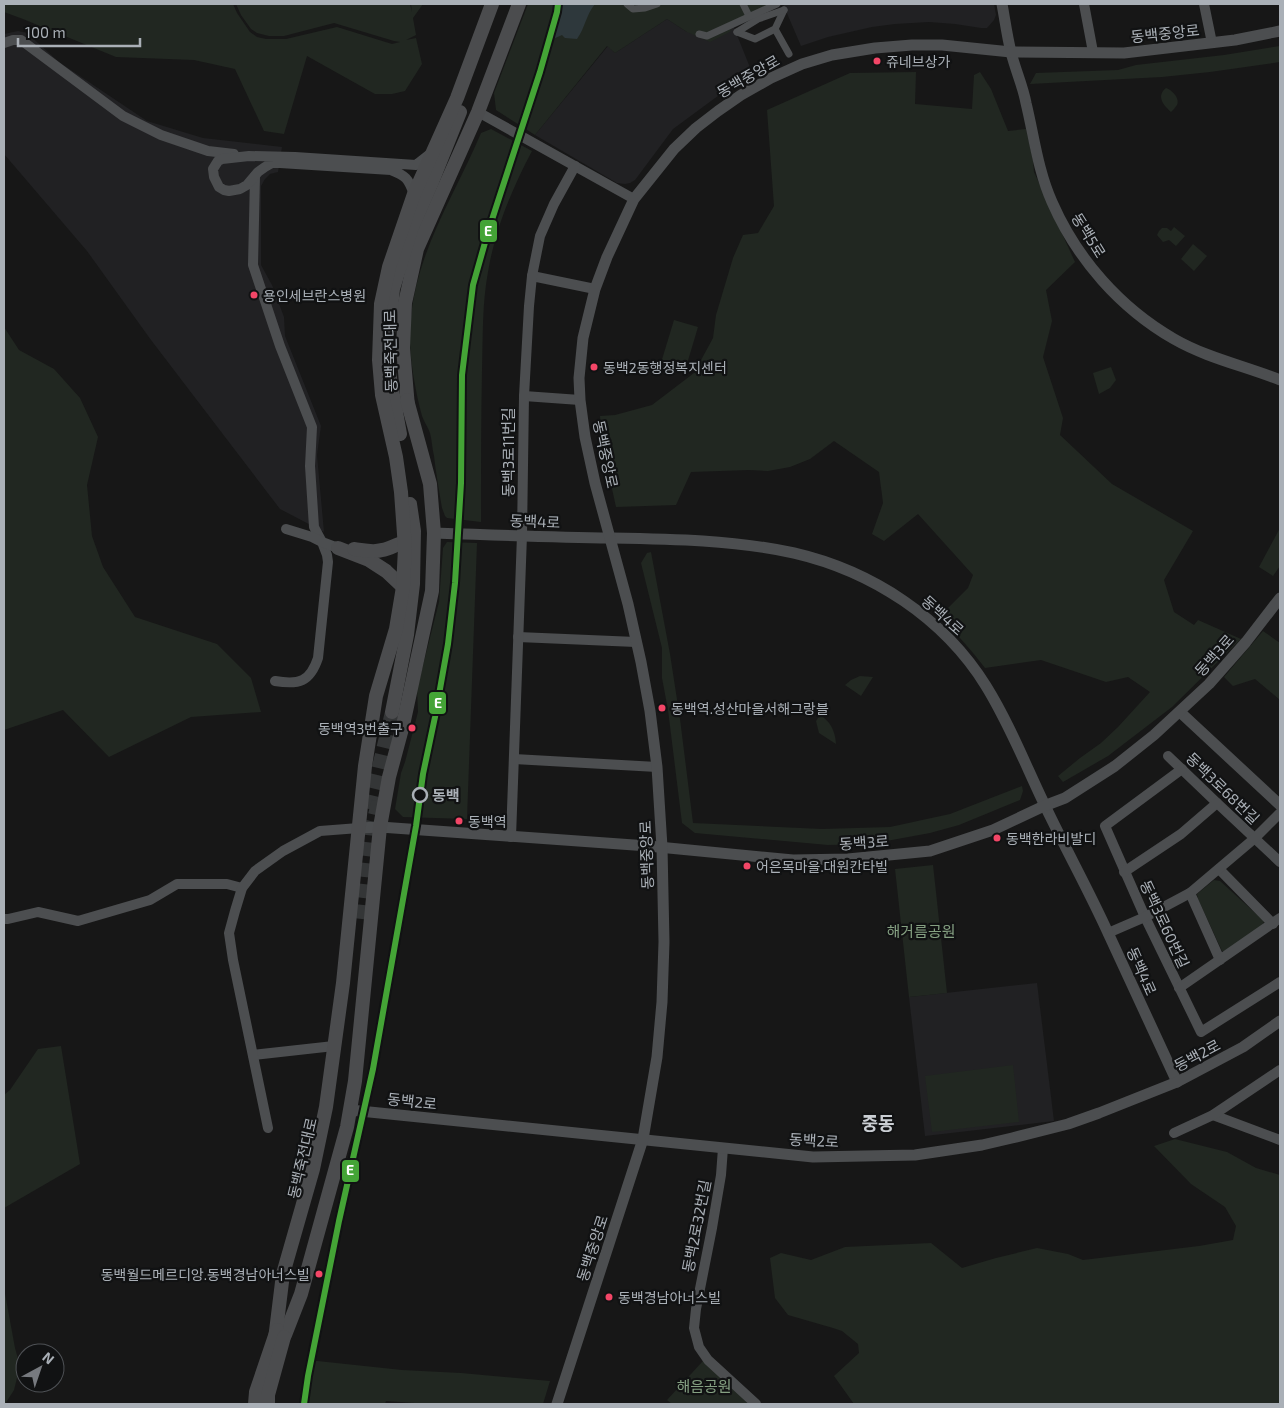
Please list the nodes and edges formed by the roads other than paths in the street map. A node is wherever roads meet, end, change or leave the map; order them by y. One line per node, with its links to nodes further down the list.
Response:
1 (492, 4): 22 (main road)
2 (502, 4): 31 (main road, 동백죽전대로)
3 (520, 4): 20 (main road, 동백죽전대로)
4 (657, 4): 10 (street)
5 (743, 4): 11 (street)
6 (777, 4): 11 (street)
7 (1002, 4): 17 (street, 동백5로)
8 (1084, 4): 18 (street)
9 (1204, 4): 16 (street)
10 (630, 6)
11 (749, 16): 14 (street)
12 (775, 29): 12 (street); 19 (street)
13 (1280, 31): 16 (street, 동백중앙로)
14 (699, 34)
15 (4, 43): 21 (street)
16 (1212, 43): 18 (street, 동백중앙로)
17 (1011, 52): 18 (street, 동백중앙로); 29 (street, 동백중앙로); 36 (street, 동백5로)
18 (1093, 52)
19 (789, 54)
20 (478, 112): 25 (street); 39 (main road, 동백죽전대로)
21 (208, 151): 23 (street); 24 (street)
22 (431, 153): 23 (street); 28 (main road)
23 (249, 156): 24 (street)
24 (218, 162): 27 (street)
25 (575, 166): 29 (street); 33 (street, 동백3로11번길)
26 (255, 176): 27 (street); 28 (street); 30 (street)
27 (240, 190): 30 (street)
28 (414, 194): 32 (main road)
29 (634, 199): 34 (street, 동백중앙로)
30 (254, 206): 45 (street)
31 (409, 235): 32 (main road); 37 (main road, 동백죽전대로)
32 (389, 267): 35 (main road)
33 (532, 276): 34 (street); 38 (street, 동백3로11번길)
34 (595, 289): 40 (street, 동백중앙로)
35 (379, 360): 37 (main road); 46 (main road)
36 (1280, 380)
37 (391, 384): 39 (main road, 동백죽전대로)
38 (524, 396): 40 (street); 43 (street, 동백3로11번길)
39 (407, 400): 42 (main road)
40 (580, 400): 44 (street, 동백중앙로)
41 (286, 529): 45 (street)
42 (434, 533): 43 (street, 동백4로); 59 (main road)
43 (522, 536): 44 (street, 동백4로); 50 (street, 동백3로11번길)
44 (611, 538): 51 (street, 동백중앙로); 62 (street, 동백4로)
45 (322, 542): 47 (street); 52 (street)
46 (405, 542): 47 (main road); 48 (main road)
47 (338, 548): 48 (main road)
48 (403, 587): 56 (main road)
49 (1280, 598): 53 (street, 동백3로)
50 (518, 637): 51 (street); 55 (street, 동백3로11번길)
51 (636, 642): 57 (street, 동백중앙로)
52 (275, 681)
53 (1180, 712): 61 (street); 62 (street, 동백3로)
54 (1168, 756): 58 (street, 동백3로68번길)
55 (514, 759): 57 (street); 66 (street, 동백3로11번길)
56 (365, 766): 59 (main road); 65 (main road)
57 (657, 767): 68 (street, 동백중앙로)
58 (1182, 770): 60 (street, 동백3로68번길); 71 (street, 동백3로60번길)
59 (389, 777): 64 (main road)
60 (1217, 803): 67 (street, 동백3로68번길); 71 (street, 동백3로60번길)
61 (1280, 805)
62 (1044, 806): 68 (street, 동백3로); 80 (street, 동백4로)
63 (1280, 813): 67 (street)
64 (380, 827): 65 (street, 동백3로); 66 (street, 동백3로); 73 (main road)
65 (358, 828): 72 (main road); 74 (street)
66 (511, 837): 68 (street, 동백3로)
67 (1254, 838): 69 (street, 동백3로68번길); 70 (street)
68 (662, 847): 93 (street, 동백중앙로)
69 (1280, 862)
70 (1219, 869): 75 (street); 79 (street)
71 (1124, 872): 77 (street, 동백3로60번길)
72 (354, 878): 73 (main road); 85 (main road)
73 (374, 886): 89 (main road)
74 (242, 888): 78 (street); 86 (street)
75 (1190, 893): 77 (street); 81 (street)
76 (359, 917): 96 (main road, 동백죽전대로)
77 (1145, 917): 80 (street); 83 (street, 동백3로60번길)
78 (4, 919)
79 (1277, 921): 81 (street, 동백3로60번길)
80 (1108, 933): 88 (street, 동백4로)
81 (1220, 960): 83 (street, 동백3로60번길)
82 (1280, 984): 83 (street, 동백3로60번길)
83 (1179, 988)
84 (1280, 1021): 88 (street, 동백2로)
85 (334, 1046): 86 (street); 96 (main road)
86 (253, 1055): 91 (street)
87 (1280, 1070): 90 (street)
88 (1177, 1082): 95 (street, 동백2로)
89 (350, 1110): 93 (street, 동백2로); 96 (main road)
90 (1213, 1114): 92 (street); 94 (street)
91 (268, 1128)
92 (1174, 1133)
93 (643, 1139): 95 (street, 동백2로); 99 (street, 동백중앙로)
94 (1279, 1139)
95 (723, 1148): 100 (street, 동백2로32번길)
96 (280, 1337): 97 (main road, 동백죽전대로); 98 (main road, 동백죽전대로)
97 (255, 1404)
98 (268, 1404)
99 (557, 1404)
100 (756, 1404)

